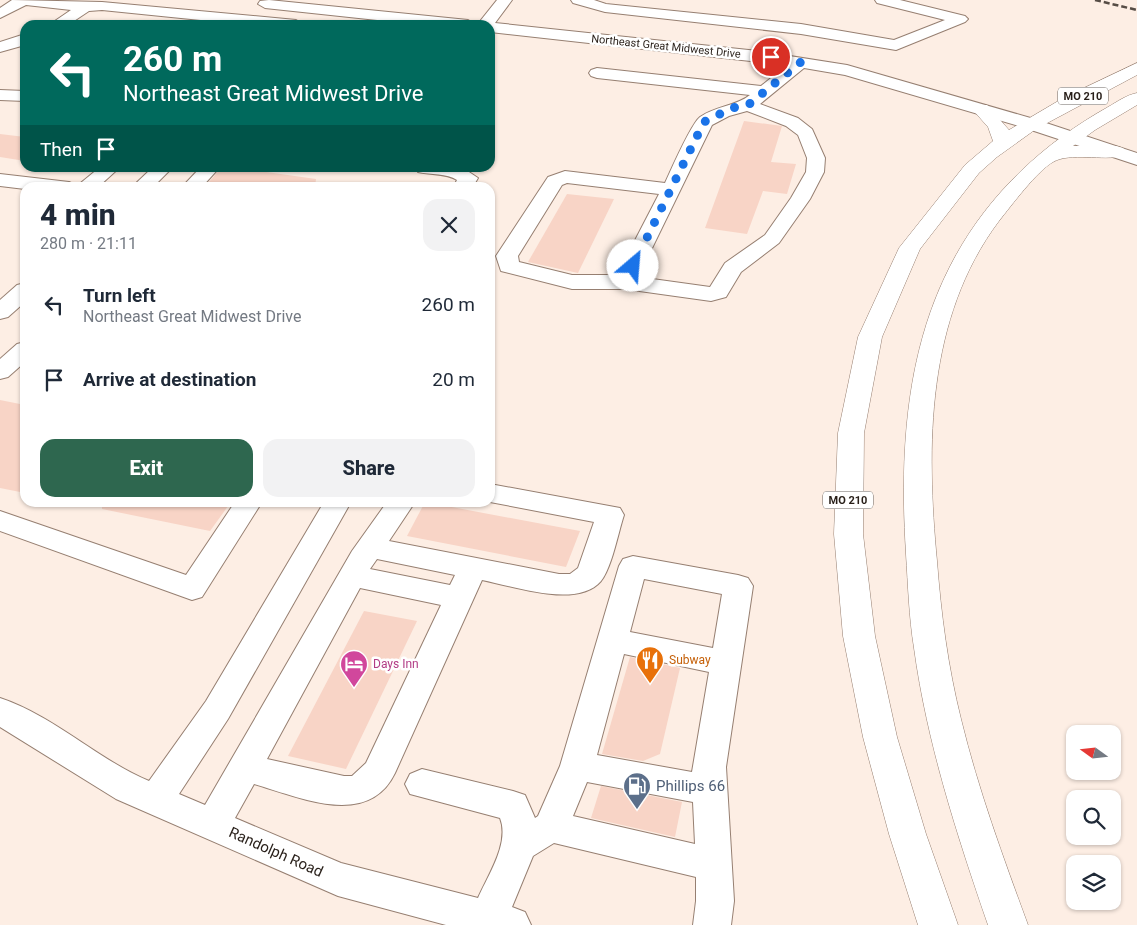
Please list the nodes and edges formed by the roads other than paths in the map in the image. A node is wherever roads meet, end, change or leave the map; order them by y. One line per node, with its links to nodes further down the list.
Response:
1 (20, 0): 7 (street); 10 (street)
2 (352, 0): 9 (street)
3 (505, 0): 15 (street)
4 (578, 0): 16 (street)
5 (882, 0): 16 (street)
6 (246, 2): 9 (street)
7 (86, 7): 11 (street); 12 (street)
8 (748, 7): 16 (street)
9 (339, 11): 13 (street); 14 (street)
10 (0, 14)
11 (65, 20)
12 (235, 20)
13 (328, 20)
14 (422, 20)
15 (488, 20)
16 (734, 21): 20 (street)
17 (495, 28): 20 (street, Northeast Great Midwest Drive)
18 (20, 42): 19 (street)
19 (0, 47)
20 (714, 51): 21 (street, Northeast Great Midwest Drive)
21 (801, 62): 24 (street); 29 (street, Northeast Great Midwest Drive)
22 (1137, 68): 31 (highway, MO 210)
23 (597, 73): 24 (street)
24 (764, 91): 28 (street)
25 (0, 95): 26 (street)
26 (20, 96)
27 (1137, 98): 30 (highway, MO 210)
28 (748, 105): 47 (street); 48 (street)
29 (981, 109): 31 (street, Northeast Great Midwest Drive); 33 (highway)
30 (1098, 121): 32 (highway, MO 210); 34 (highway)
31 (1028, 124): 32 (street, Northeast Great Midwest Drive); 33 (highway, MO 210)
32 (1071, 138): 34 (street, Northeast Great Midwest Drive); 35 (highway, MO 210)
33 (1003, 142): 74 (highway, MO 210)
34 (1116, 152): 35 (highway); 36 (street, Northeast Great Midwest Drive)
35 (1049, 156): 75 (highway, MO 210)
36 (1137, 159)
37 (105, 172): 43 (street)
38 (158, 172): 44 (street)
39 (206, 172): 45 (street)
40 (458, 172): 46 (street)
41 (0, 180): 42 (street)
42 (20, 182)
43 (92, 182)
44 (147, 182)
45 (196, 182)
46 (466, 182)
47 (671, 190): 48 (street); 48 (street)
48 (625, 282)
49 (20, 294): 50 (street)
50 (0, 312)
51 (495, 494): 57 (street)
52 (247, 507): 55 (street)
53 (335, 507): 67 (street)
54 (398, 507): 56 (street)
55 (0, 521)
56 (370, 547): 57 (street); 58 (street)
57 (473, 568): 59 (street)
58 (352, 576): 59 (street); 64 (street)
59 (459, 598): 64 (street)
60 (613, 640): 61 (street); 61 (street); 63 (street)
61 (726, 663): 66 (street)
62 (0, 711): 67 (street, Randolph Road)
63 (578, 766): 66 (street); 69 (street)
64 (245, 768): 68 (street)
65 (422, 784): 70 (street)
66 (710, 790): 71 (street)
67 (156, 800): 68 (street, Randolph Road)
68 (213, 825): 72 (street, Randolph Road)
69 (551, 827): 70 (street); 71 (street)
70 (519, 845): 72 (street)
71 (713, 865): 73 (street)
72 (500, 922)
73 (712, 925)
74 (938, 925)
75 (1008, 925)

